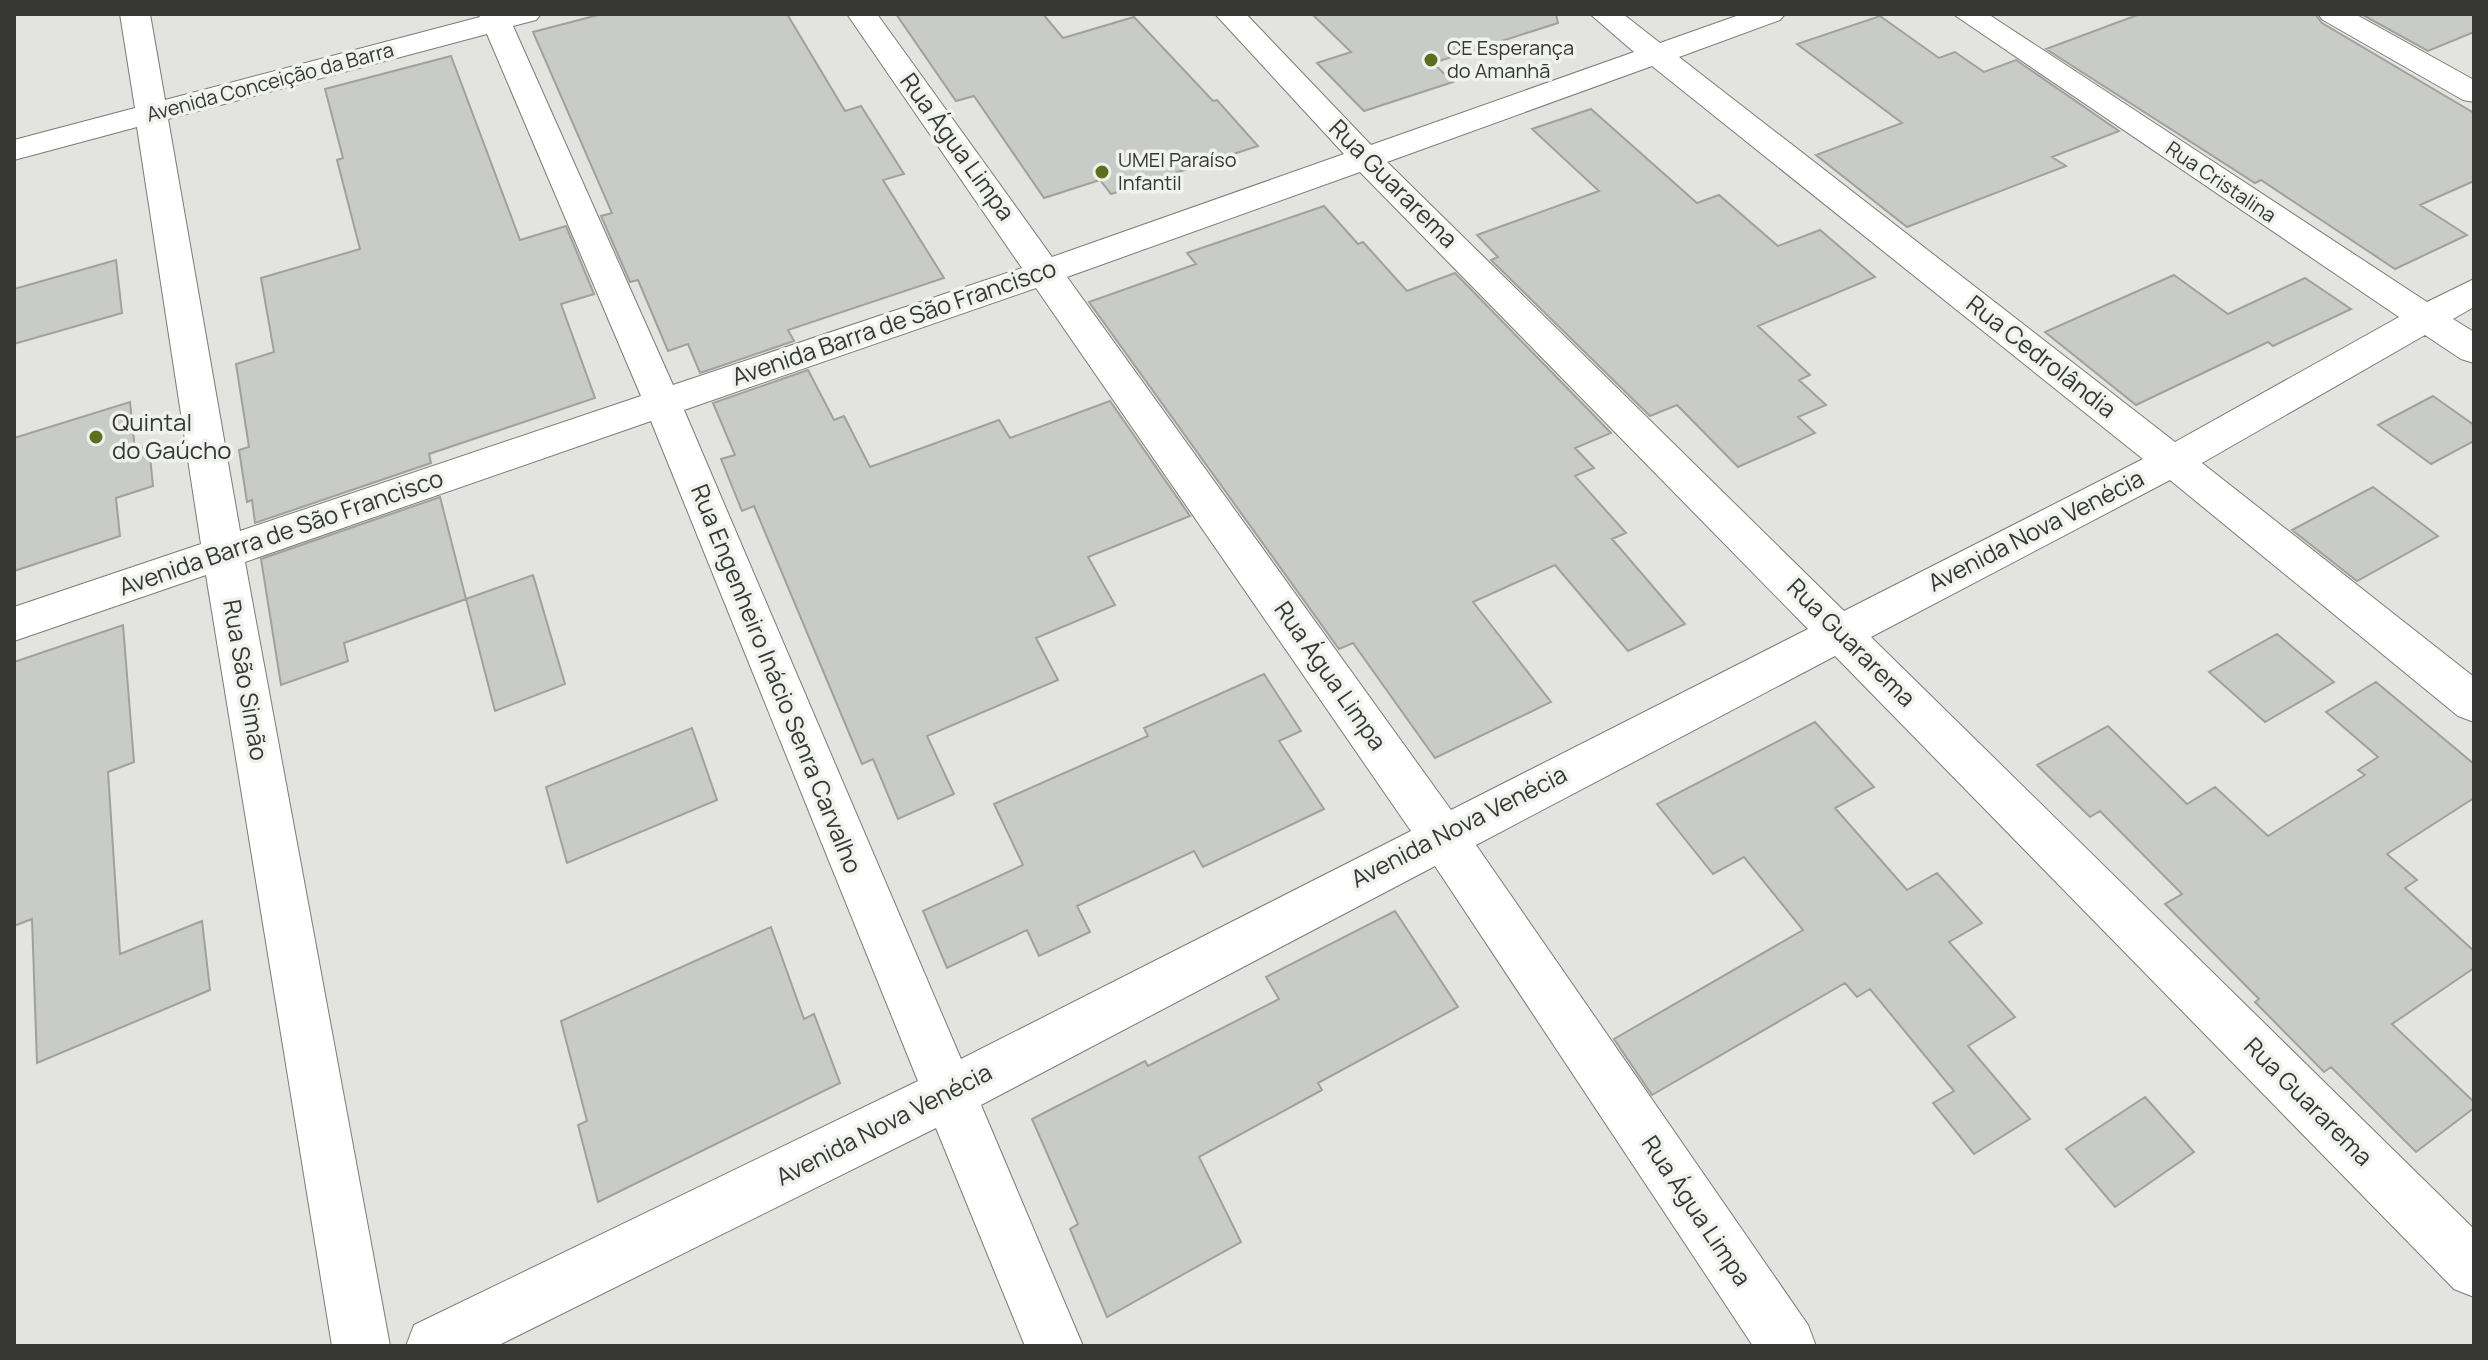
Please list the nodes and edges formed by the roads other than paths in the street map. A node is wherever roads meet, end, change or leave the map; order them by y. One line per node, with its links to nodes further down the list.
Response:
1 (135, 14): 11 (street, Rua São Simão)
2 (862, 14): 14 (street, Rua Água Limpa)
3 (1230, 14): 13 (street, Rua Guararema)
4 (1605, 14): 9 (street, Rua Cedrolândia)
5 (1770, 14): 9 (street, Avenida Barra de São Francisco)
6 (1968, 14): 16 (street, Rua Cristalina)
7 (2333, 14): 10 (street)
8 (506, 16): 11 (street, Avenida Conceição da Barra); 18 (street, Rua Engenheiro Inácio Senra Carvalho)
9 (1654, 53): 13 (street, Avenida Barra de São Francisco); 19 (street, Rua Cedrolândia)
10 (2474, 93)
11 (150, 115): 12 (street, Avenida Conceição da Barra); 20 (street, Rua São Simão)
12 (14, 150)
13 (1365, 158): 14 (street, Avenida Barra de São Francisco); 22 (street, Rua Guararema)
14 (1046, 272): 18 (street, Avenida Barra de São Francisco); 24 (street, Rua Água Limpa)
15 (2474, 291): 16 (street, Avenida Nova Venécia)
16 (2427, 318): 17 (street, Rua Cristalina); 19 (street, Avenida Nova Venécia)
17 (2474, 350)
18 (662, 402): 20 (street, Avenida Barra de São Francisco); 25 (street, Rua Engenheiro Inácio Senra Carvalho)
19 (2173, 461): 22 (street, Avenida Nova Venécia); 23 (street, Rua Cedrolândia)
20 (223, 554): 21 (street, Avenida Barra de São Francisco); 27 (street, Rua São Simão)
21 (14, 624)
22 (1839, 631): 24 (street, Avenida Nova Venécia); 26 (street, Rua Guararema)
23 (2474, 703)
24 (1442, 836): 25 (street, Avenida Nova Venécia); 30 (street, Rua Água Limpa)
25 (948, 1094): 28 (street, Avenida Nova Venécia); 29 (street, Rua Engenheiro Inácio Senra Carvalho)
26 (2474, 1269)
27 (361, 1346)
28 (435, 1346)
29 (1054, 1346)
30 (1787, 1346)

